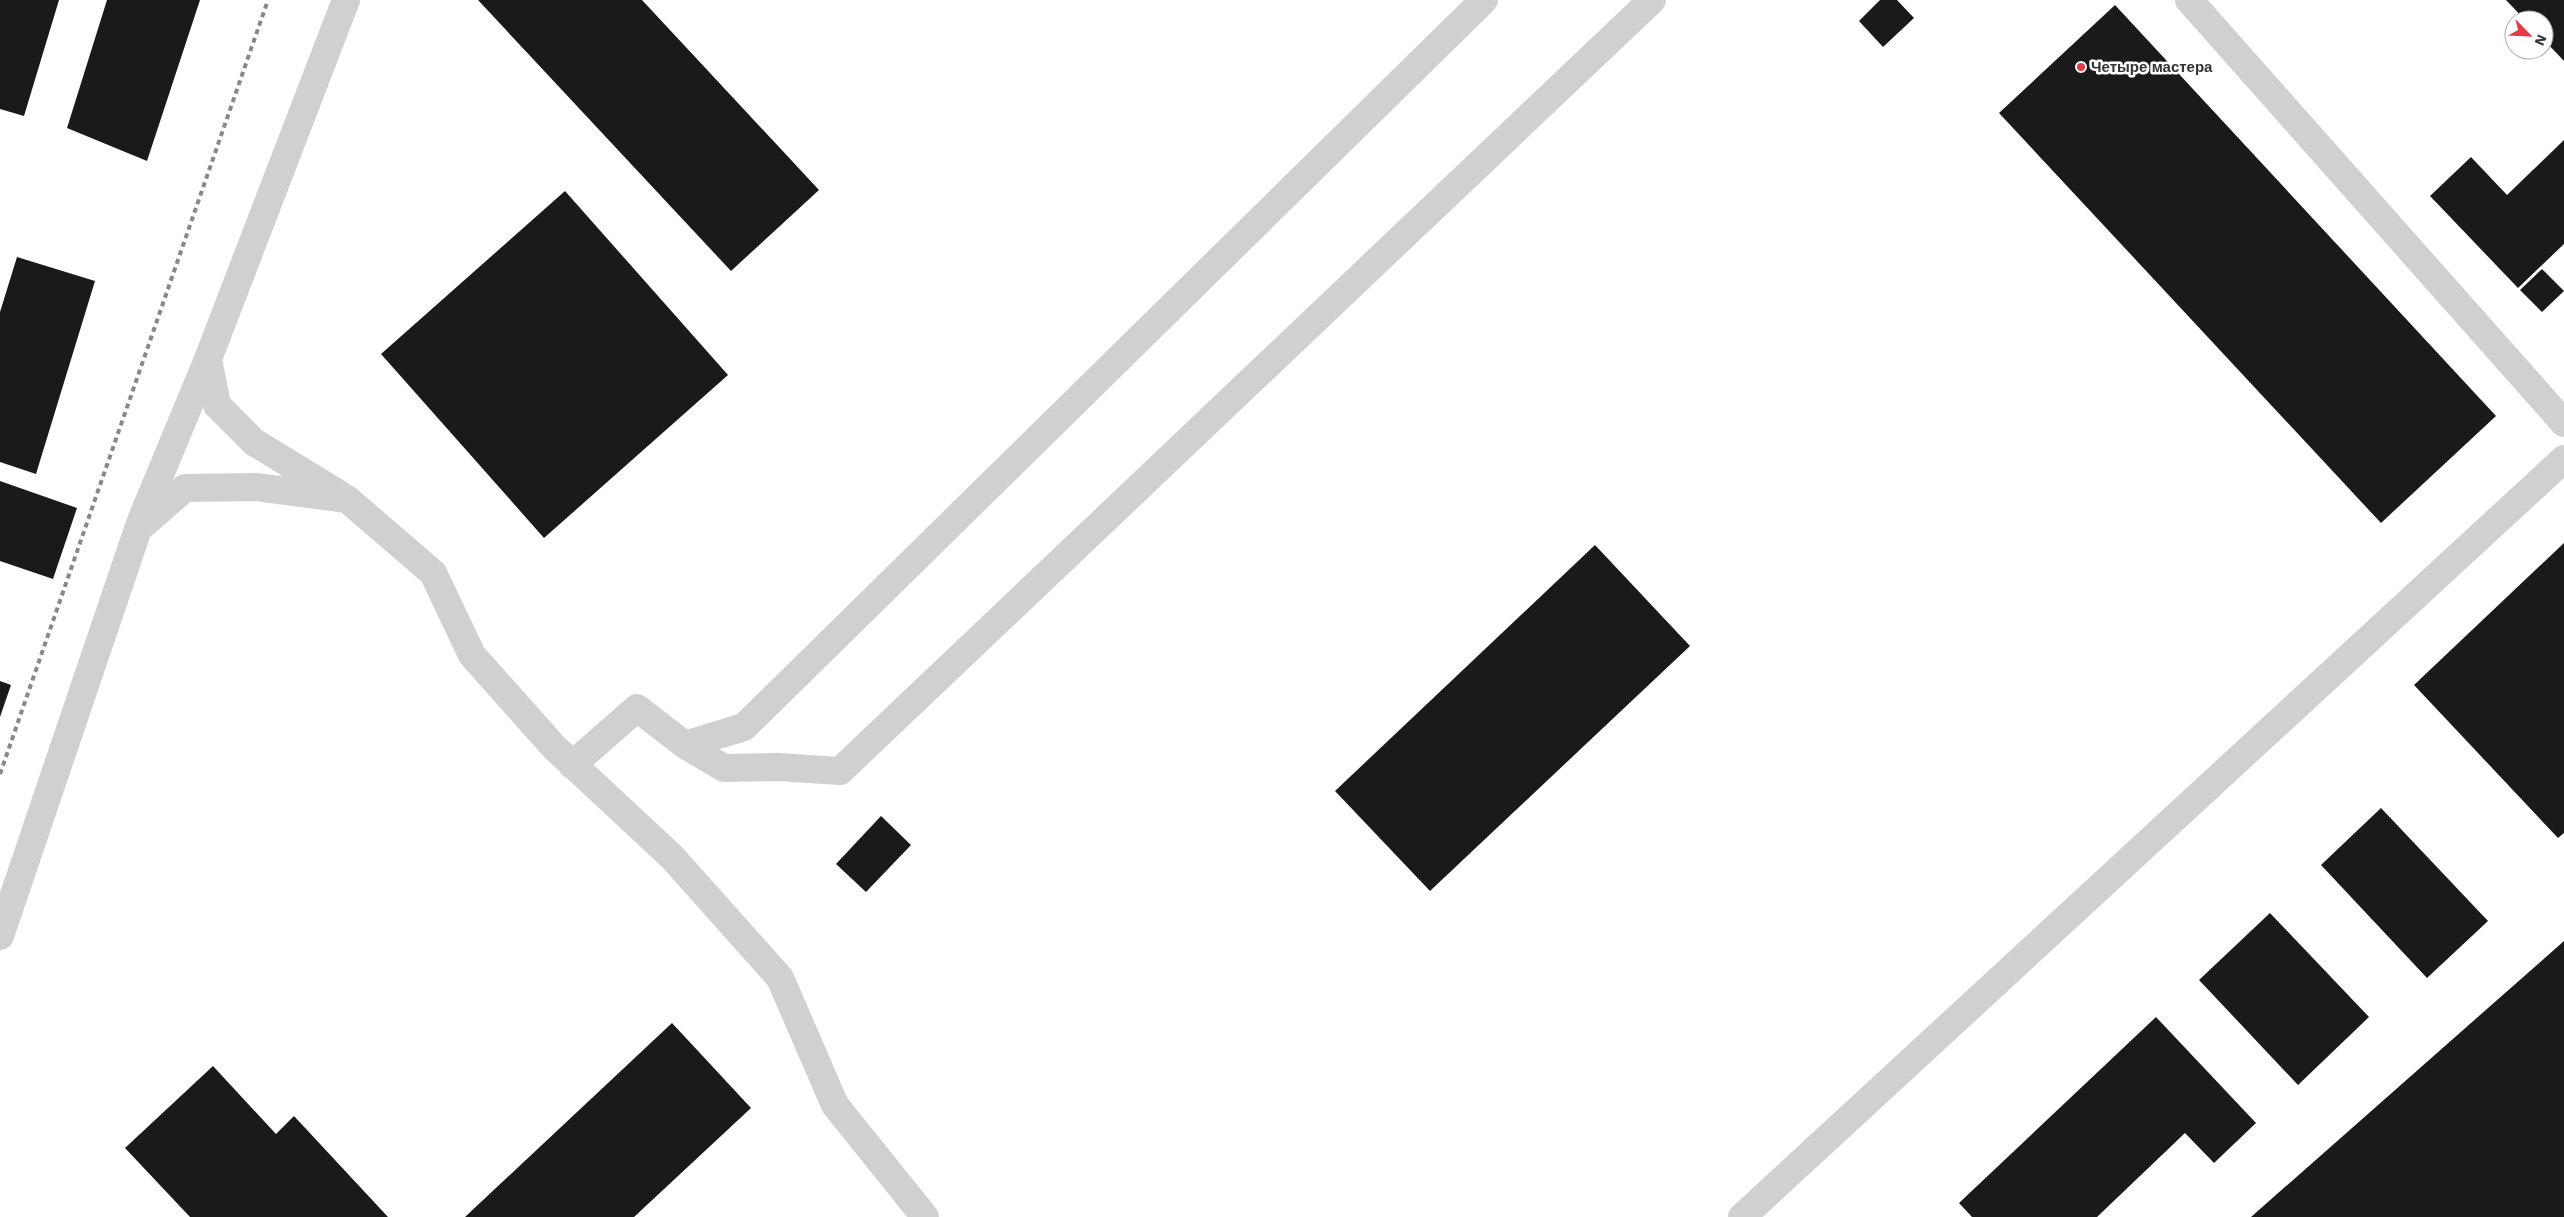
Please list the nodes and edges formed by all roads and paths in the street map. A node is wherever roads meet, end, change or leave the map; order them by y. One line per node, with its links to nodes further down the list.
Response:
1 (346, 0): 5 (lane)
2 (1484, 0): 10 (lane)
3 (1652, 0): 10 (lane)
4 (2189, 0): 6 (lane)
5 (208, 358): 8 (lane); 9 (lane)
6 (2564, 423)
7 (2564, 458): 14 (lane)
8 (347, 499): 9 (lane); 11 (lane)
9 (138, 529): 12 (lane)
10 (685, 744): 11 (lane)
11 (572, 765): 13 (lane)
12 (0, 936)
13 (925, 1217)
14 (1742, 1217)

